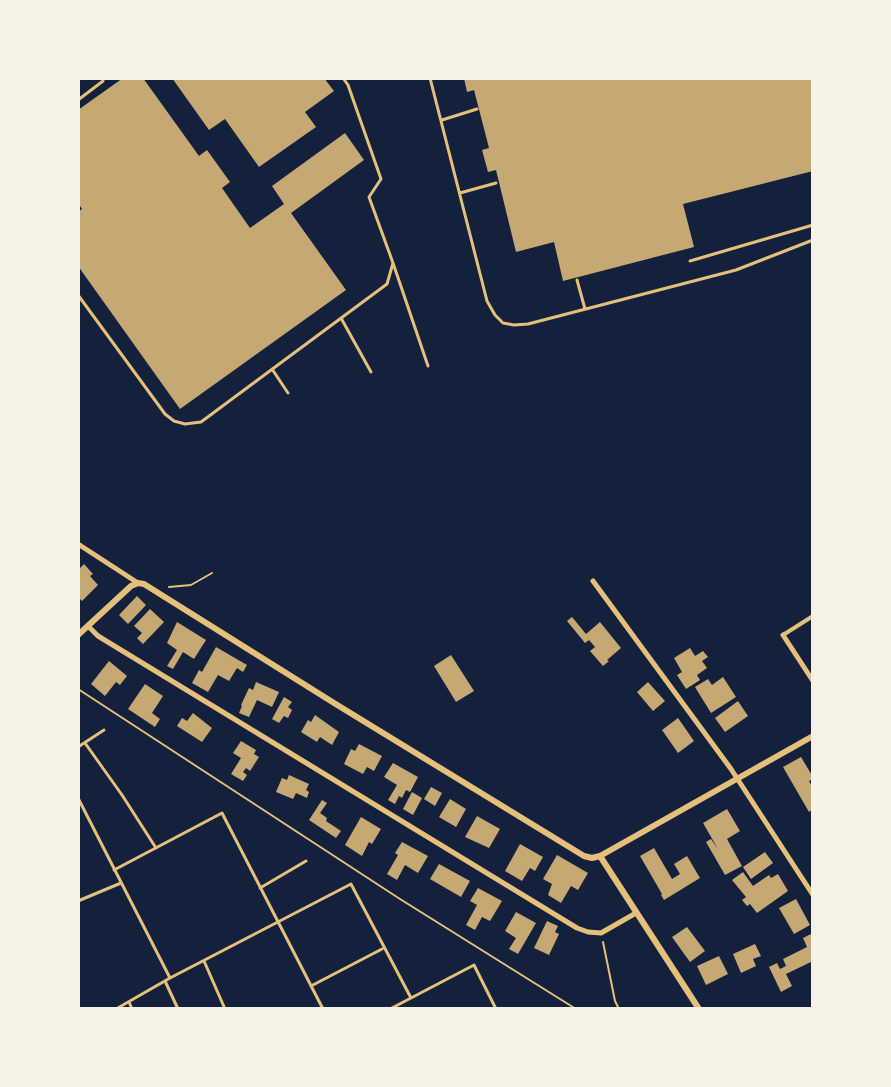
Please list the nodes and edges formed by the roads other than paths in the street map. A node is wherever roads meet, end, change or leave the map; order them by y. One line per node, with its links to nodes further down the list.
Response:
1 (103, 78): 4 (lane)
2 (343, 78): 12 (lane)
3 (430, 78): 6 (lane)
4 (78, 100)
5 (477, 109): 6 (lane)
6 (441, 120): 8 (lane)
7 (496, 183): 8 (lane)
8 (460, 193): 15 (lane)
9 (813, 225): 11 (lane)
10 (813, 240): 15 (lane)
11 (690, 261)
12 (393, 263): 16 (lane); 17 (lane)
13 (577, 280): 15 (lane)
14 (78, 295): 18 (lane)
15 (585, 309)
16 (341, 318): 18 (lane); 19 (lane)
17 (428, 366)
18 (272, 369): 20 (lane)
19 (371, 372)
20 (288, 393)
21 (78, 544): 23 (street)
22 (593, 581): 33 (street)
23 (138, 583): 25 (street); 36 (street)
24 (813, 616): 27 (street)
25 (88, 626): 26 (street); 43 (street)
26 (78, 635)
27 (783, 635): 28 (street)
28 (813, 681)
29 (104, 730): 31 (lane)
30 (813, 736): 33 (street)
31 (85, 743): 32 (lane); 35 (lane)
32 (78, 747)
33 (738, 778): 36 (street); 41 (street)
34 (78, 798): 38 (lane)
35 (156, 848): 38 (lane); 40 (lane)
36 (600, 856): 43 (street)
37 (306, 861): 40 (lane)
38 (114, 870): 39 (lane)
39 (121, 883): 42 (lane); 47 (lane)
40 (260, 888): 44 (lane)
41 (813, 895)
42 (78, 901)
43 (636, 913): 59 (street)
44 (278, 922): 45 (lane); 46 (lane); 49 (lane)
45 (384, 948): 49 (lane); 50 (lane)
46 (204, 960): 47 (lane); 55 (lane)
47 (170, 978): 48 (lane)
48 (165, 981): 51 (lane); 54 (lane)
49 (311, 986): 56 (lane)
50 (411, 998): 57 (lane); 58 (lane)
51 (129, 1002): 52 (lane); 53 (lane)
52 (116, 1009)
53 (132, 1009)
54 (178, 1009)
55 (225, 1009)
56 (323, 1009)
57 (390, 1009)
58 (496, 1009)
59 (699, 1009)

